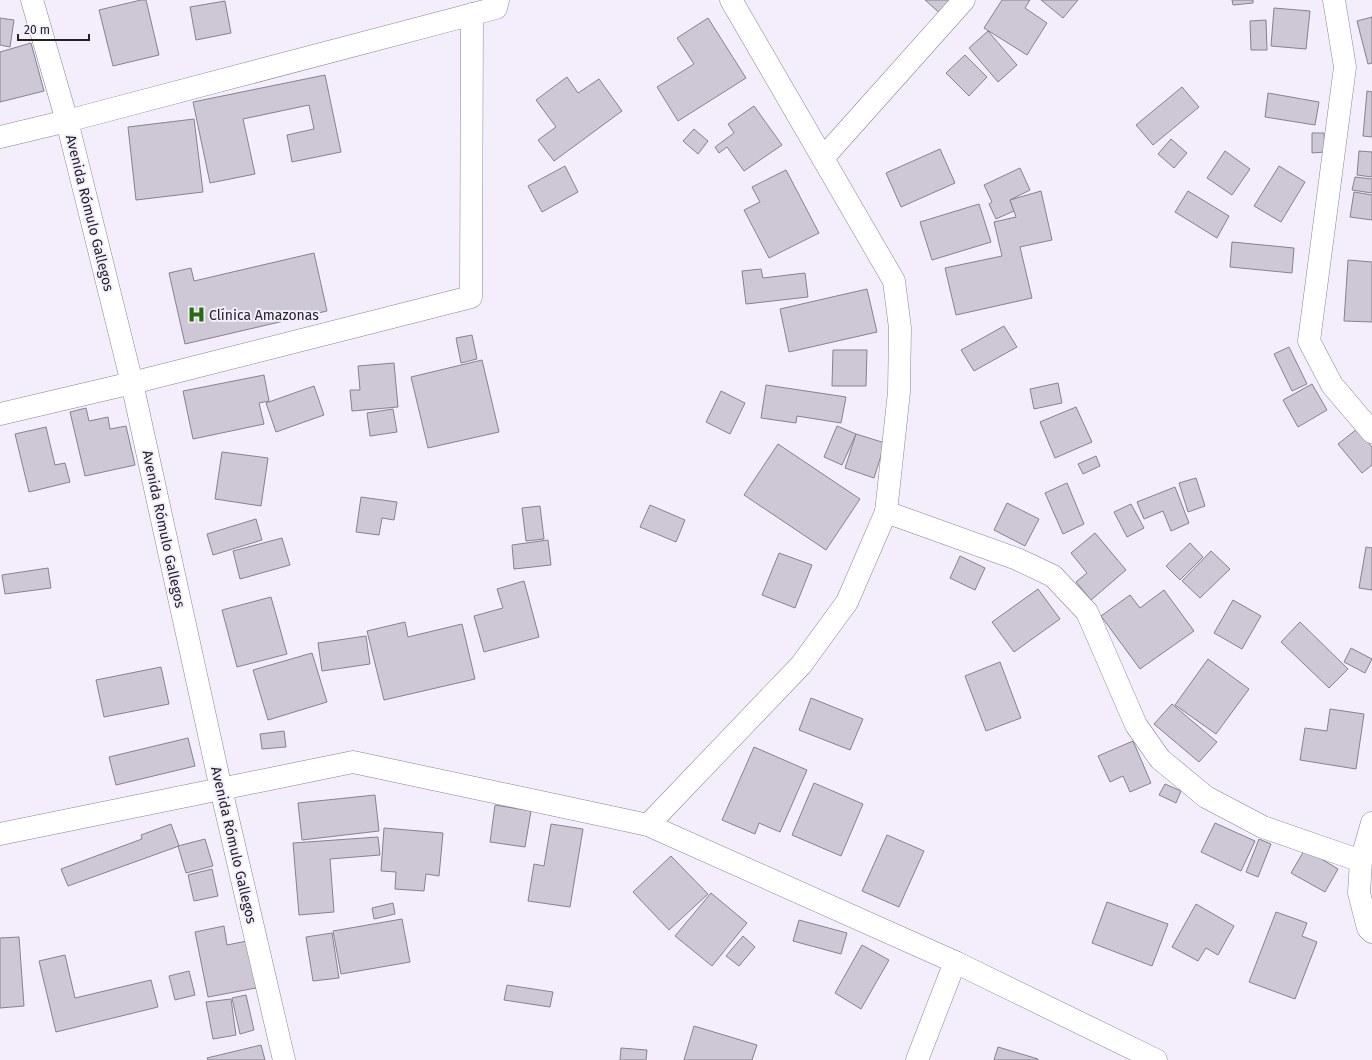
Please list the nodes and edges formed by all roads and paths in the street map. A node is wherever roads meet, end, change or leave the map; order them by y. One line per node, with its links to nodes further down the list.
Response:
1 (32, 0): 7 (street, Avenida Rómulo Gallegos)
2 (498, 0): 6 (street)
3 (731, 0): 9 (street)
4 (964, 0): 9 (street)
5 (1334, 0): 12 (street)
6 (472, 14): 7 (street); 10 (street)
7 (67, 121): 8 (street); 10 (street, Avenida Rómulo Gallegos)
8 (0, 138)
9 (823, 158): 13 (street)
10 (132, 383): 11 (street); 14 (street, Avenida Rómulo Gallegos)
11 (0, 414)
12 (1372, 432)
13 (886, 512): 16 (street); 18 (street)
14 (221, 789): 16 (street); 17 (street); 21 (street, Avenida Rómulo Gallegos)
15 (1372, 823): 18 (street)
16 (648, 826): 20 (street)
17 (0, 834)
18 (1361, 861): 19 (street)
19 (1372, 932)
20 (955, 962): 22 (street); 23 (street)
21 (284, 1060)
22 (917, 1060)
23 (1156, 1060)

